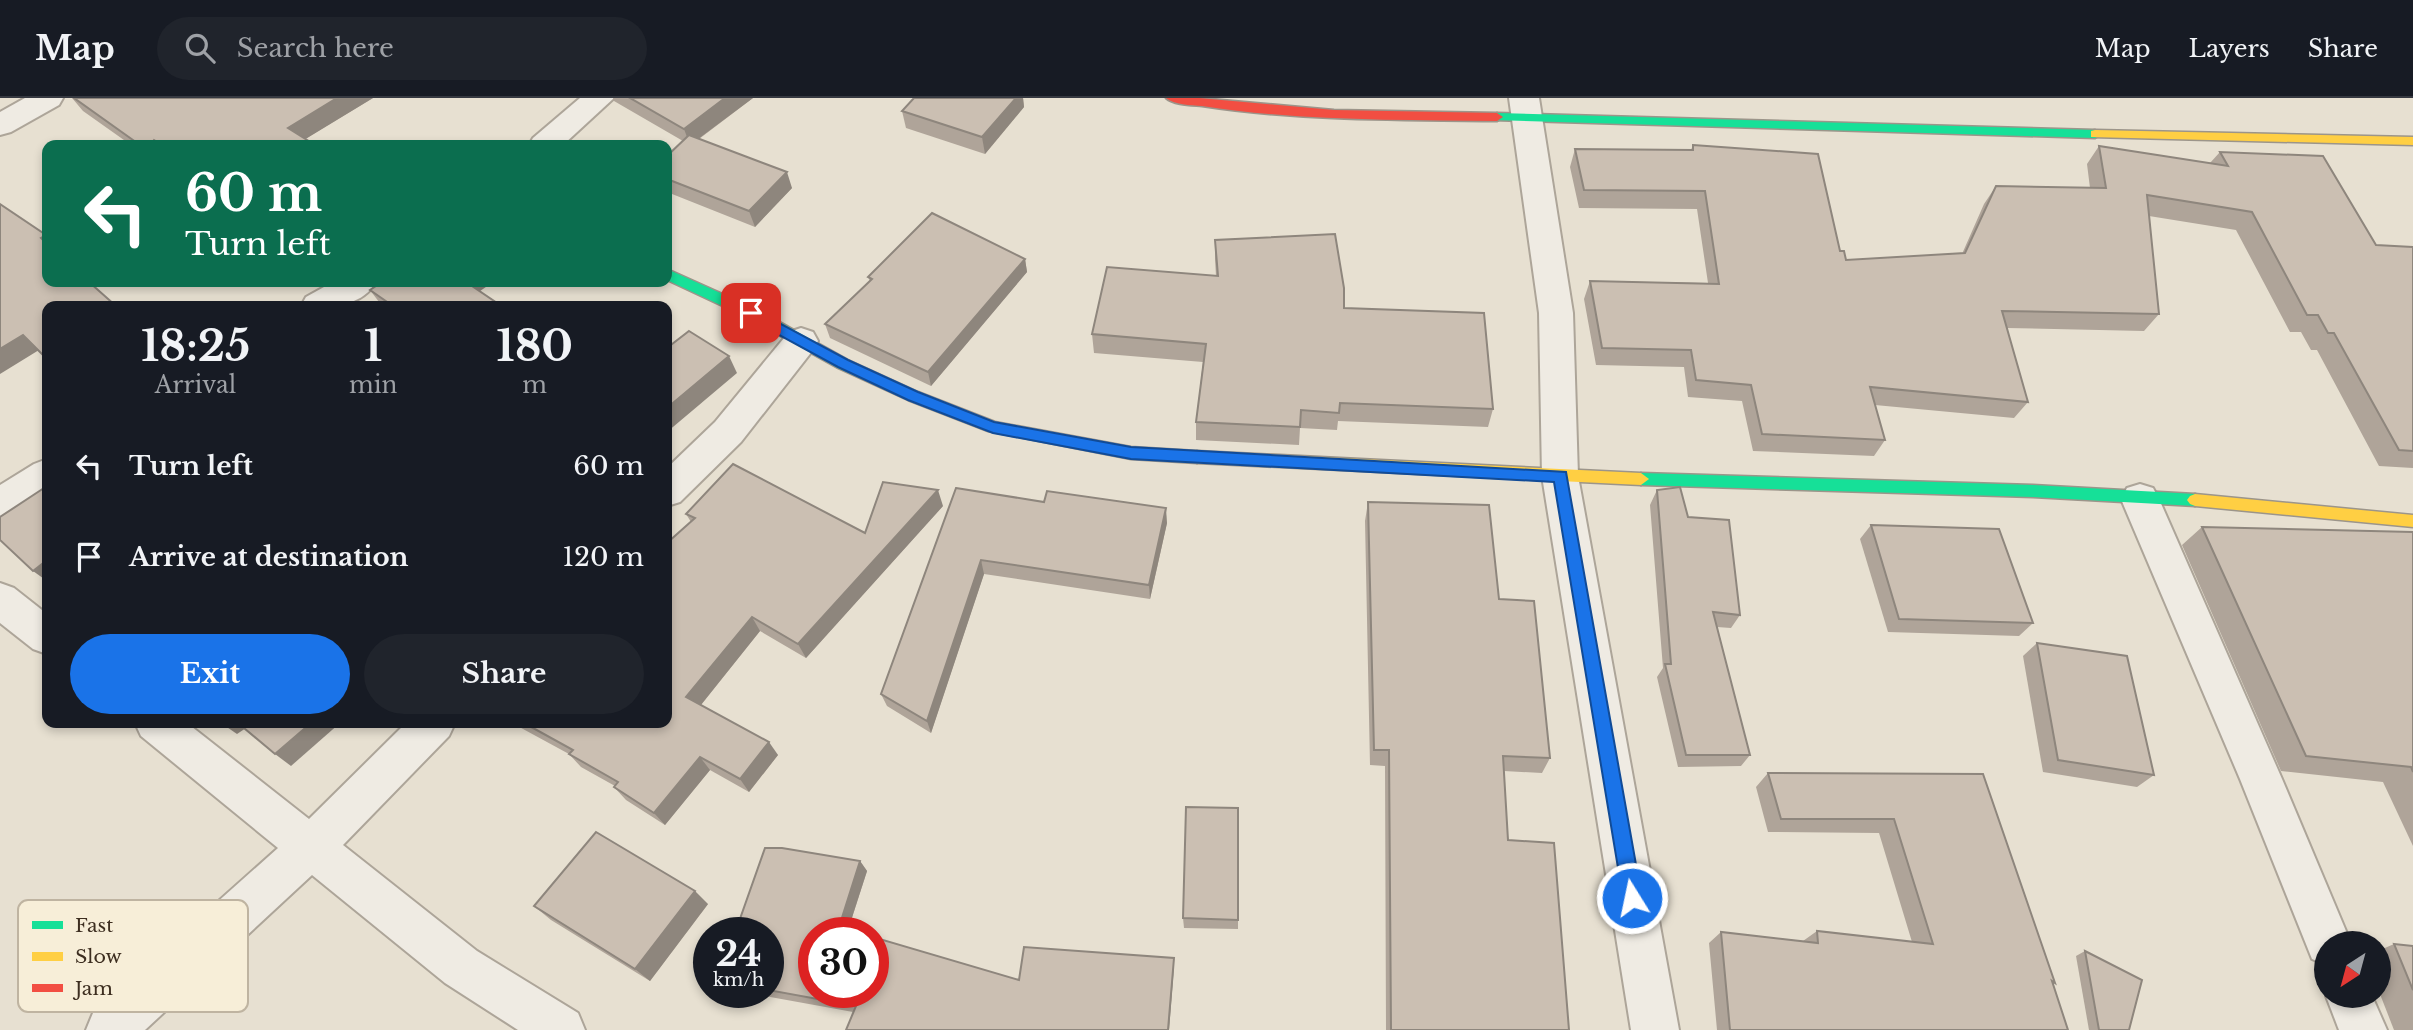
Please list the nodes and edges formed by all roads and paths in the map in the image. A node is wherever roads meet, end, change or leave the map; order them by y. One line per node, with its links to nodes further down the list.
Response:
1 (48, 98): 5 (street)
2 (599, 98): 6 (street)
3 (1172, 98): 4 (street)
4 (1525, 107): 7 (street); 12 (street)
5 (0, 125)
6 (550, 140)
7 (2413, 141)
8 (672, 276): 11 (street)
9 (350, 287): 10 (street)
10 (327, 301)
11 (801, 341): 12 (street); 14 (street)
12 (1560, 476): 15 (street); 29 (street)
13 (42, 477): 16 (street)
14 (672, 486)
15 (2140, 499): 17 (street); 24 (street)
16 (0, 504)
17 (2413, 521)
18 (0, 600): 19 (street)
19 (42, 633)
20 (162, 728): 22 (street)
21 (429, 728): 22 (street)
22 (312, 846): 23 (street); 28 (street)
23 (248, 904)
24 (2323, 931)
25 (2354, 1008): 30 (street)
26 (130, 1012): 27 (street)
27 (110, 1030)
28 (561, 1030)
29 (1655, 1030)
30 (2363, 1030)

